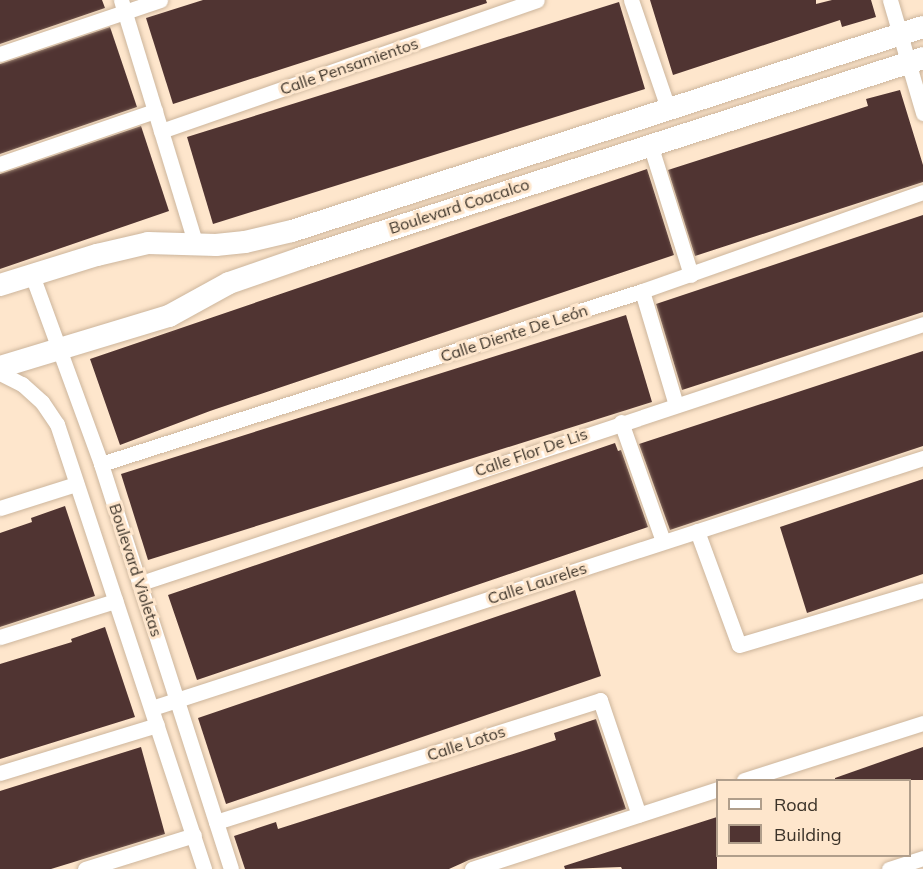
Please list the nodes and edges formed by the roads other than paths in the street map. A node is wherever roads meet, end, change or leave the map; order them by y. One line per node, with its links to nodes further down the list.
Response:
1 (160, 0): 5 (street)
2 (537, 0): 13 (street, Calle Pensamientos)
3 (631, 0): 10 (street)
4 (890, 0): 7 (street)
5 (122, 6): 8 (street); 11 (street)
6 (923, 27): 7 (main road, Boulevard Coacalco)
7 (901, 34): 9 (street); 10 (main road, Boulevard Coacalco)
8 (0, 54)
9 (916, 60): 12 (street); 14 (main road, Boulevard Coacalco)
10 (668, 108): 17 (main road, Boulevard Coacalco)
11 (155, 111): 13 (street); 15 (street)
12 (923, 114)
13 (161, 131): 17 (street)
14 (650, 144): 19 (street); 23 (main road, Boulevard Coacalco)
15 (0, 164)
16 (923, 192): 19 (street, Calle Diente De León)
17 (196, 245): 18 (main road, Boulevard Coacalco)
18 (32, 275): 20 (main road, Boulevard Coacalco); 23 (street, Boulevard Violetas)
19 (691, 275): 21 (street, Calle Diente De León)
20 (0, 285)
21 (642, 291): 26 (street); 29 (street, Calle Diente De León)
22 (923, 324): 26 (street, Calle Flor De Lis)
23 (57, 349): 24 (main road, Boulevard Coacalco); 29 (street, Boulevard Violetas)
24 (0, 367)
25 (0, 374): 30 (street, Boulevard Violetas)
26 (676, 405): 27 (street, Calle Flor De Lis)
27 (621, 422): 33 (street); 34 (street, Calle Flor De Lis)
28 (923, 458): 32 (street, Calle Laureles)
29 (101, 464): 34 (street, Boulevard Violetas)
30 (76, 484): 31 (street); 36 (street, Boulevard Violetas)
31 (0, 508)
32 (698, 531): 33 (street, Calle Laureles); 35 (street)
33 (663, 541): 38 (street, Calle Laureles)
34 (141, 583): 38 (street, Boulevard Violetas)
35 (923, 590)
36 (115, 601): 37 (street); 39 (street, Boulevard Violetas)
37 (0, 637)
38 (178, 701): 39 (street, Calle Laureles); 46 (street, Boulevard Violetas)
39 (152, 708): 41 (street, Boulevard Violetas)
40 (923, 723): 43 (street)
41 (157, 725): 42 (street); 47 (street, Boulevard Violetas)
42 (0, 773)
43 (747, 779)
44 (716, 789): 45 (street)
45 (639, 815): 46 (street, Calle Lotos); 52 (street)
46 (216, 822): 51 (street, Boulevard Violetas)
47 (194, 835): 49 (street); 50 (street, Boulevard Violetas)
48 (923, 858): 53 (street)
49 (85, 869)
50 (204, 869)
51 (231, 869)
52 (472, 869)
53 (890, 869)

